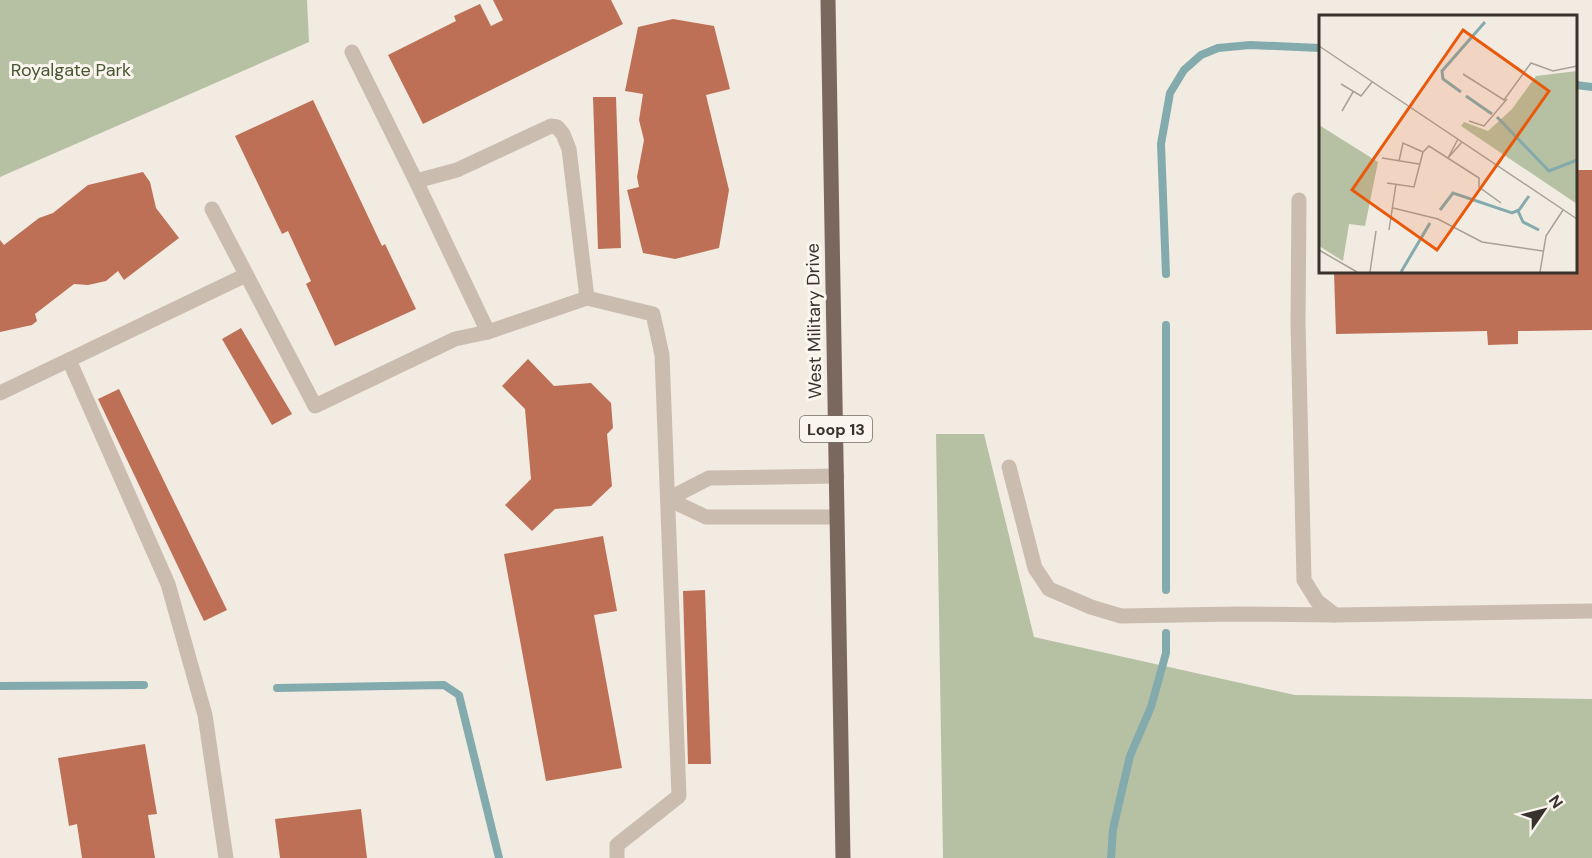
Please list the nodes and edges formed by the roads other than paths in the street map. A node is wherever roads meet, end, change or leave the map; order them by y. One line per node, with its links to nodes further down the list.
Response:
1 (828, 0): 12 (main road, West Military Drive / Loop 13)
2 (352, 52): 3 (street)
3 (416, 181): 7 (street); 8 (street)
4 (1299, 200): 16 (street)
5 (212, 209): 6 (street)
6 (246, 274): 8 (street); 9 (street)
7 (587, 298): 8 (street); 13 (street)
8 (488, 332)
9 (69, 360): 10 (street); 17 (street)
10 (0, 393)
11 (1009, 467): 16 (street)
12 (837, 476): 13 (street); 14 (main road, West Military Drive / Loop 13)
13 (668, 499): 14 (street); 18 (street)
14 (836, 517): 19 (main road, West Military Drive / Loop 13)
15 (1592, 611): 16 (street)
16 (1335, 615)
17 (226, 858)
18 (617, 858)
19 (843, 858)

